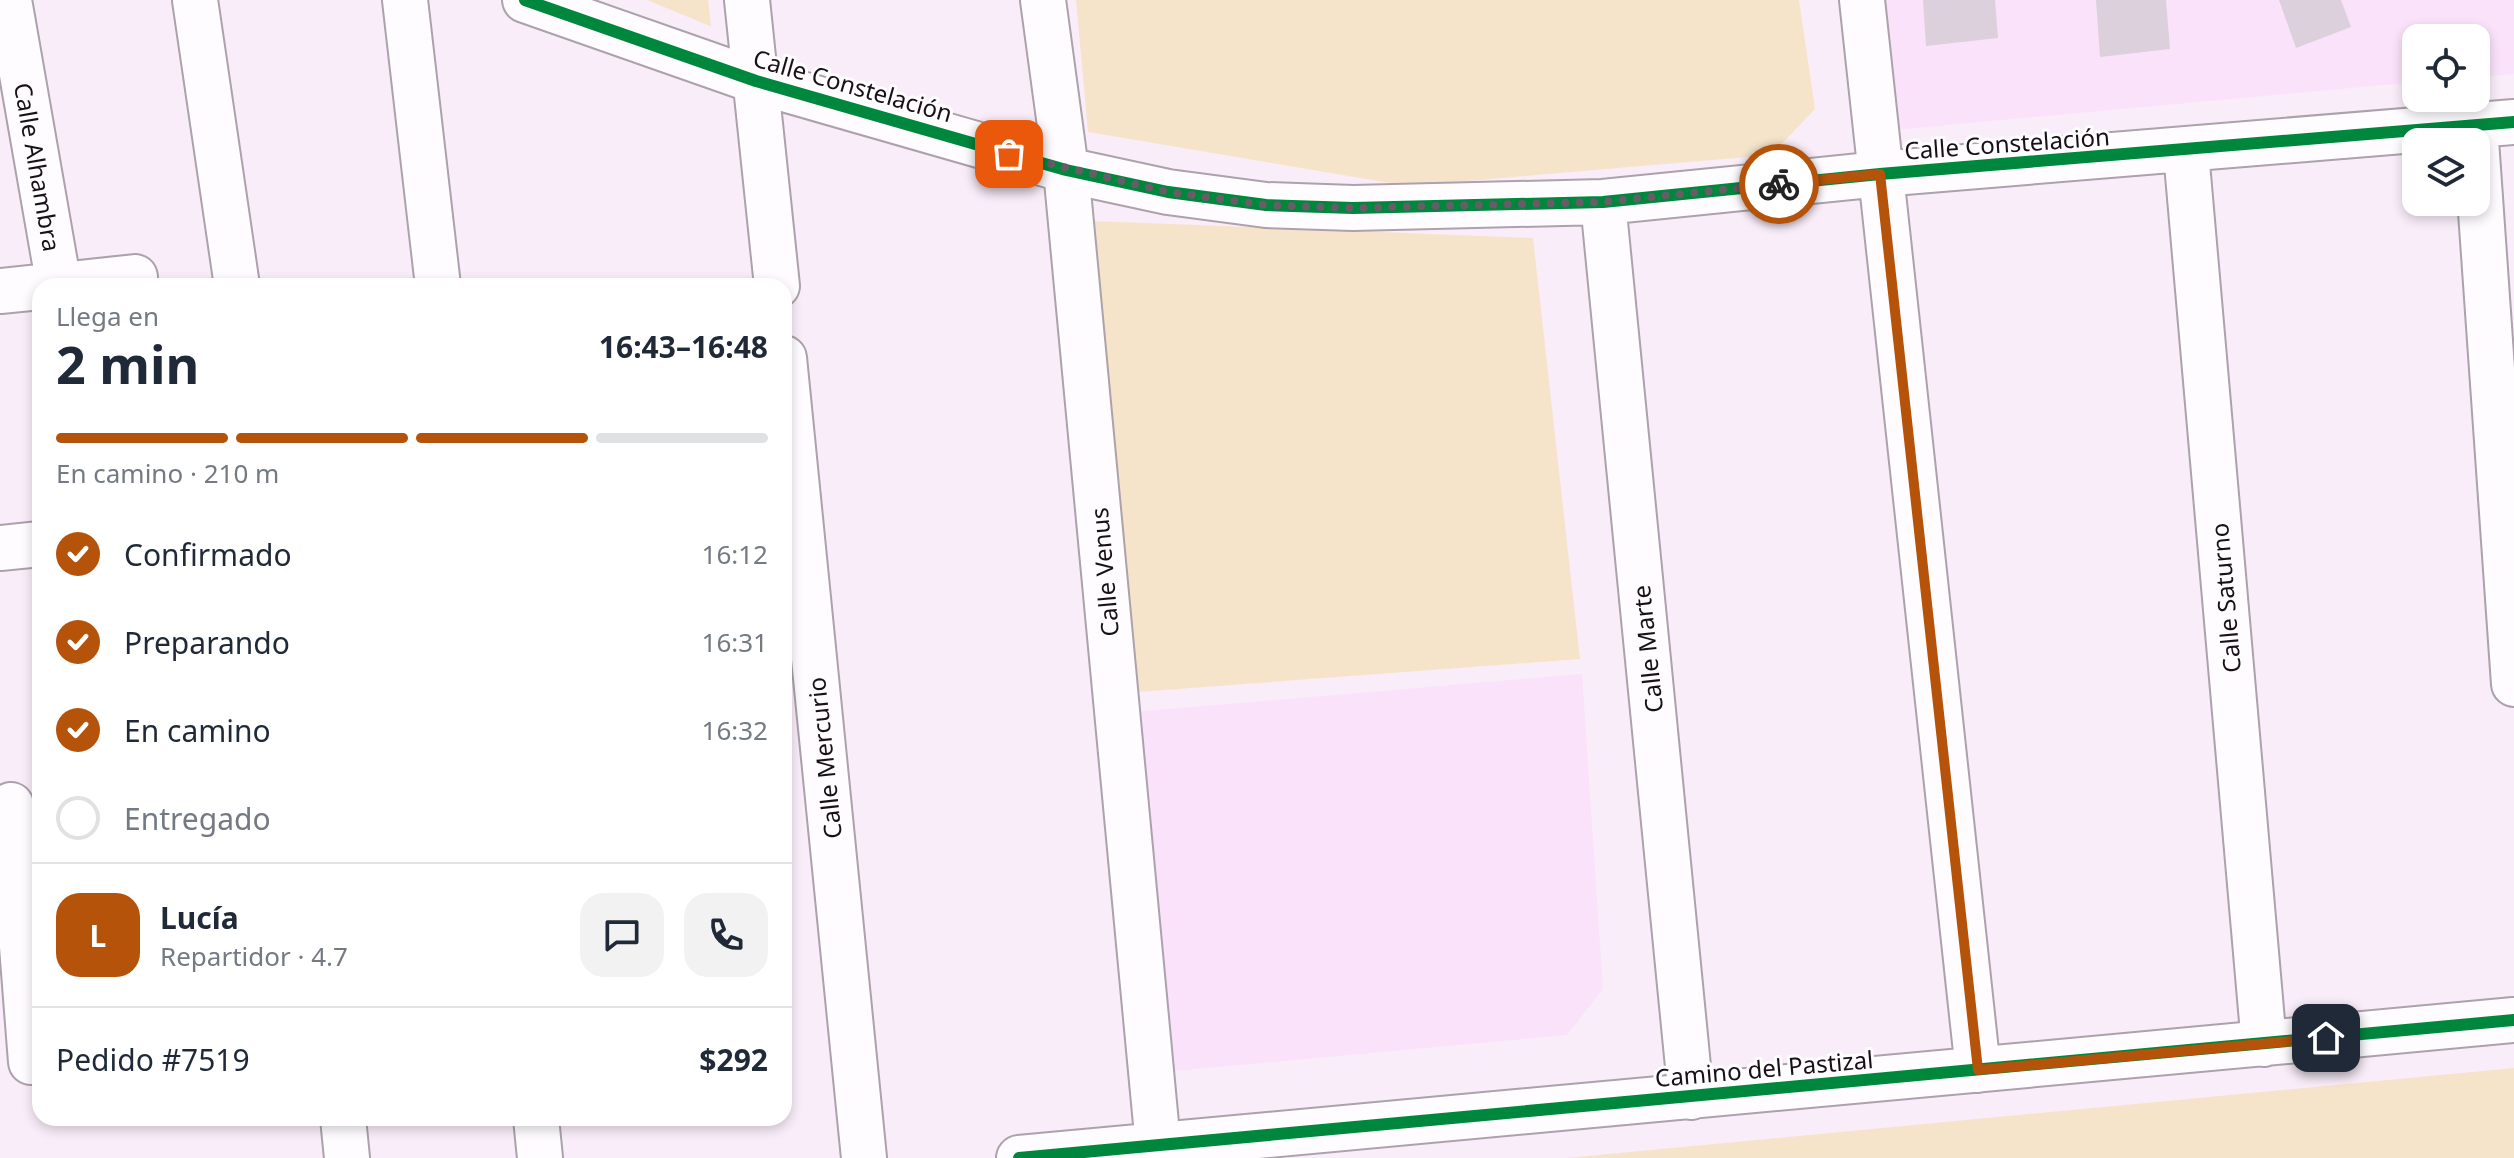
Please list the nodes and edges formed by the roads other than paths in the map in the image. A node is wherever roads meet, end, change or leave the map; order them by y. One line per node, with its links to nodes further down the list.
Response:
1 (9, 0): 15 (street, Calle Alhambra)
2 (195, 0): 17 (street)
3 (405, 0): 18 (street)
4 (525, 0): 8 (street, Calle Constelación)
5 (747, 0): 8 (street)
6 (1043, 0): 11 (street, Calle Venus)
7 (1862, 0): 12 (street)
8 (756, 81): 11 (street, Calle Constelación); 19 (street)
9 (2494, 124): 10 (street, Calle Constelación); 25 (street)
10 (2186, 152): 12 (street, Calle Constelación); 28 (street, Calle Saturno)
11 (1066, 170): 13 (street, Calle Constelación); 34 (street, Calle Venus)
12 (1880, 174): 13 (street, Calle Constelación); 30 (street)
13 (1603, 202): 31 (street, Calle Marte)
14 (135, 277): 16 (street)
15 (57, 278)
16 (126, 278)
17 (236, 278)
18 (437, 278)
19 (776, 278)
20 (32, 288): 21 (street)
21 (0, 291)
22 (792, 438): 38 (street, Calle Mercurio)
23 (32, 545): 24 (street)
24 (0, 548)
25 (2514, 684)
26 (17, 804): 29 (street)
27 (2514, 1020): 28 (street, Camino del Pastizal)
28 (2264, 1044): 30 (street, Camino del Pastizal)
29 (24, 1062)
30 (1978, 1070): 31 (street, Camino del Pastizal)
31 (1691, 1097): 35 (street, Camino del Pastizal)
32 (344, 1126): 36 (street)
33 (537, 1126): 37 (street)
34 (1158, 1145): 35 (street, Camino del Pastizal); 39 (street, Camino del Pastizal)
35 (1272, 1146)
36 (347, 1158)
37 (540, 1158)
38 (864, 1158)
39 (1019, 1158)

